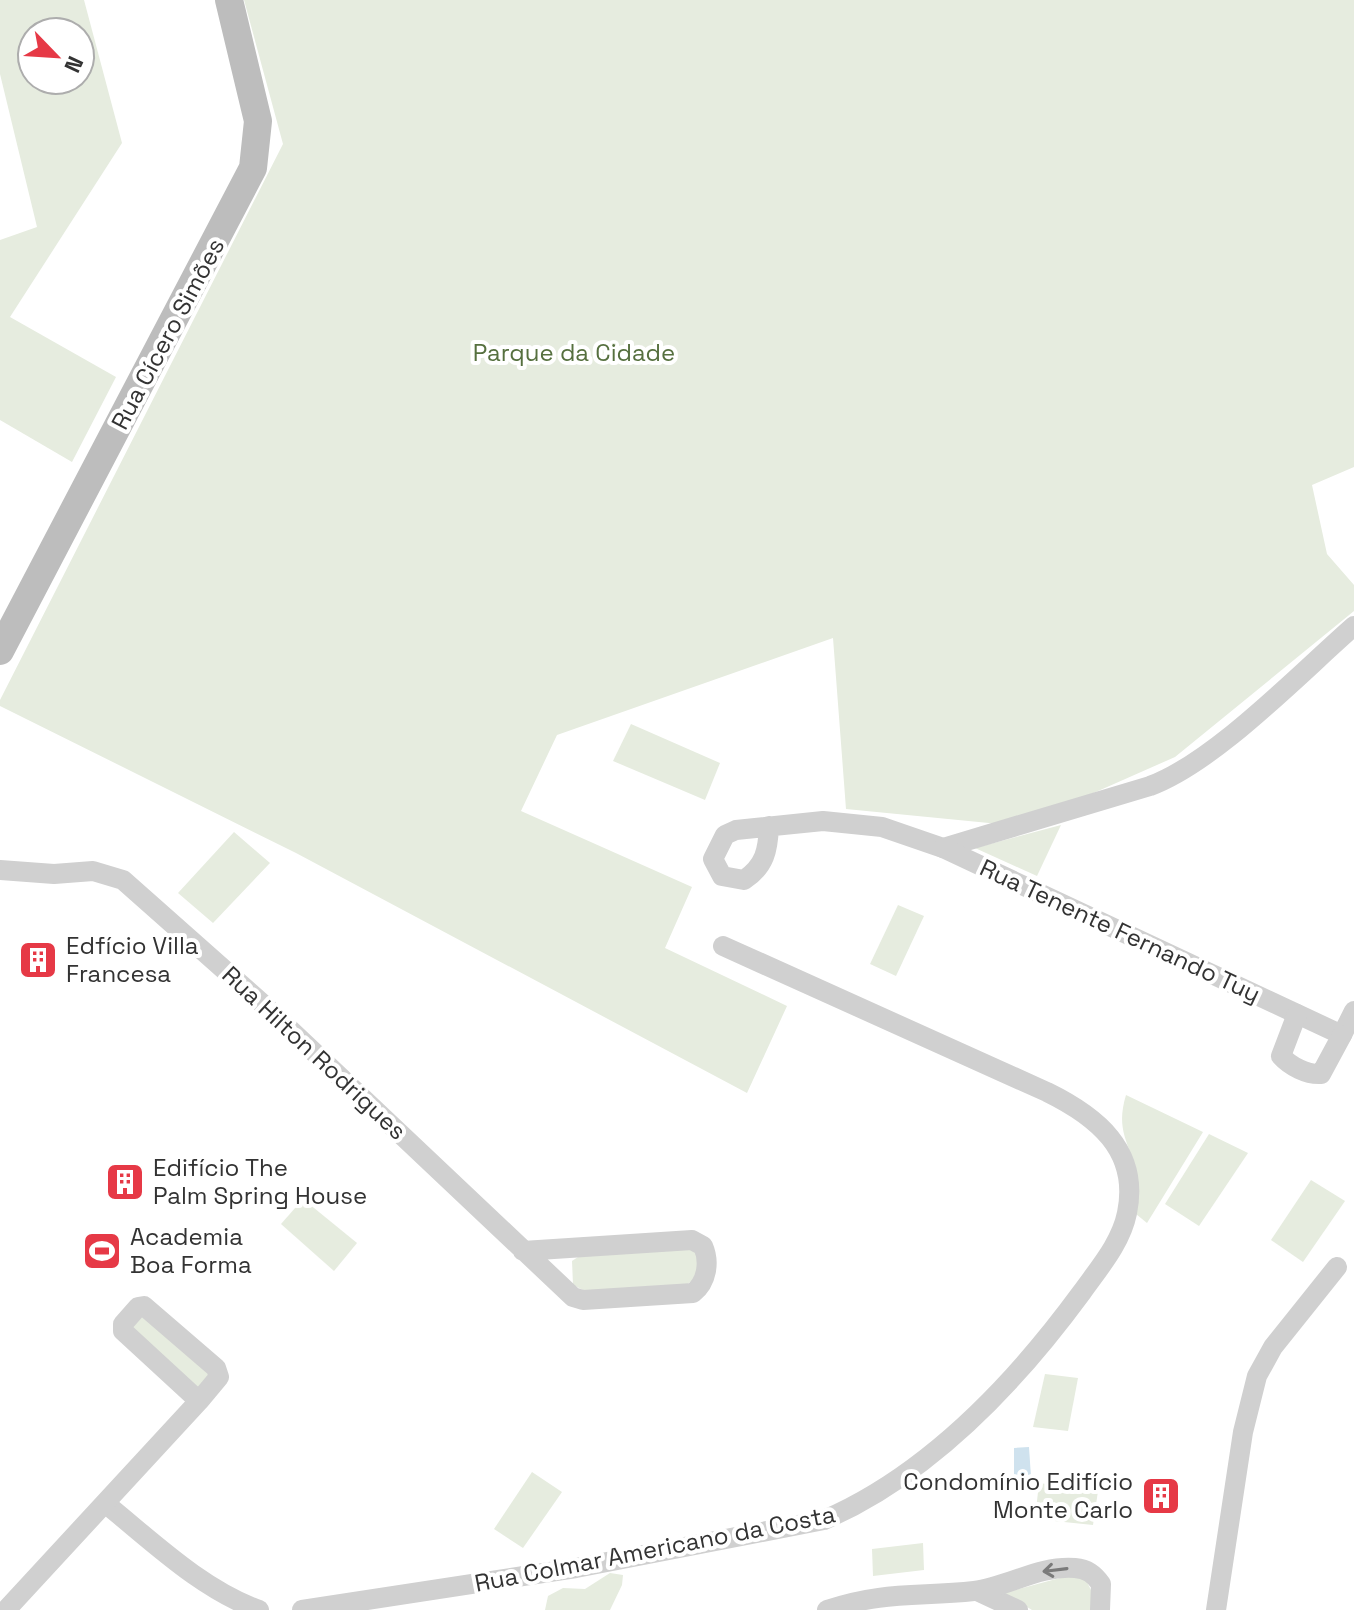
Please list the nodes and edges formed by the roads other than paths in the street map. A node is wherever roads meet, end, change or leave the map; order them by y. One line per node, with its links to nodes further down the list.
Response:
1 (229, 0): 3 (street, Rua Cícero Simões)
2 (1354, 626): 5 (street)
3 (0, 651)
4 (769, 826): 5 (street, Rua Tenente Fernando Tuy)
5 (943, 848): 9 (street, Rua Tenente Fernando Tuy)
6 (0, 870): 11 (street, Rua Hilton Rodrigues)
7 (723, 946): 18 (street, Rua Colmar Americano da Costa)
8 (1354, 1011): 10 (street)
9 (1297, 1014): 10 (street, Rua Tenente Fernando Tuy); 10 (street)
10 (1342, 1035)
11 (523, 1251): 11 (street, Rua Hilton Rodrigues)
12 (1337, 1267): 22 (street)
13 (199, 1401): 13 (street); 14 (street)
14 (106, 1504): 16 (street); 17 (street)
15 (977, 1591): 19 (street); 20 (street); 21 (street, one-way to 15)
16 (6, 1610)
17 (259, 1610)
18 (302, 1610)
19 (827, 1610)
20 (1018, 1610)
21 (1100, 1610)
22 (1216, 1610)

